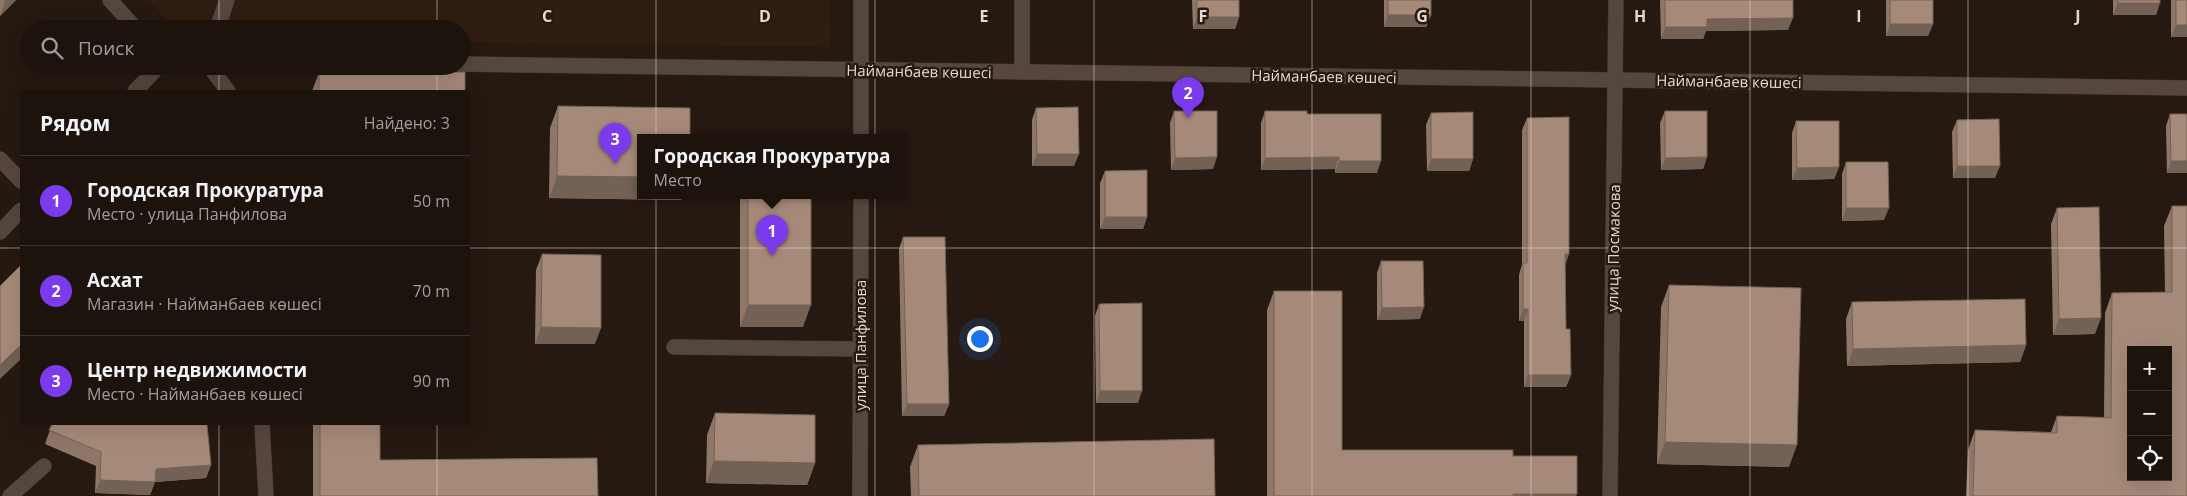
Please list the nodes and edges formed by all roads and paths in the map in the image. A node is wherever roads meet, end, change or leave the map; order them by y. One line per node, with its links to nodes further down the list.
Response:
1 (110, 0): 6 (street)
2 (227, 0): 7 (street)
3 (861, 0): 9 (street)
4 (1022, 0): 10 (street)
5 (1616, 0): 13 (street, улица Посмакова)
6 (128, 20)
7 (219, 20)
8 (470, 64): 9 (street, Найманбаев көшесі)
9 (861, 71): 10 (street, Найманбаев көшесі); 17 (street)
10 (1022, 72): 13 (street, Найманбаев көшесі)
11 (151, 75): 15 (street)
12 (216, 75): 16 (street)
13 (1615, 80): 14 (street, Найманбаев көшесі); 30 (street, улица Посмакова)
14 (2187, 88)
15 (136, 90)
16 (227, 90)
17 (861, 134)
18 (0, 159): 19 (street)
19 (20, 180)
20 (861, 199): 24 (street, улица Панфилова)
21 (20, 211): 22 (street)
22 (0, 232)
23 (674, 347): 24 (street)
24 (860, 349): 29 (street, улица Панфилова)
25 (262, 425): 28 (street)
26 (44, 466): 27 (street)
27 (10, 496)
28 (266, 496)
29 (860, 496)
30 (1610, 496)

